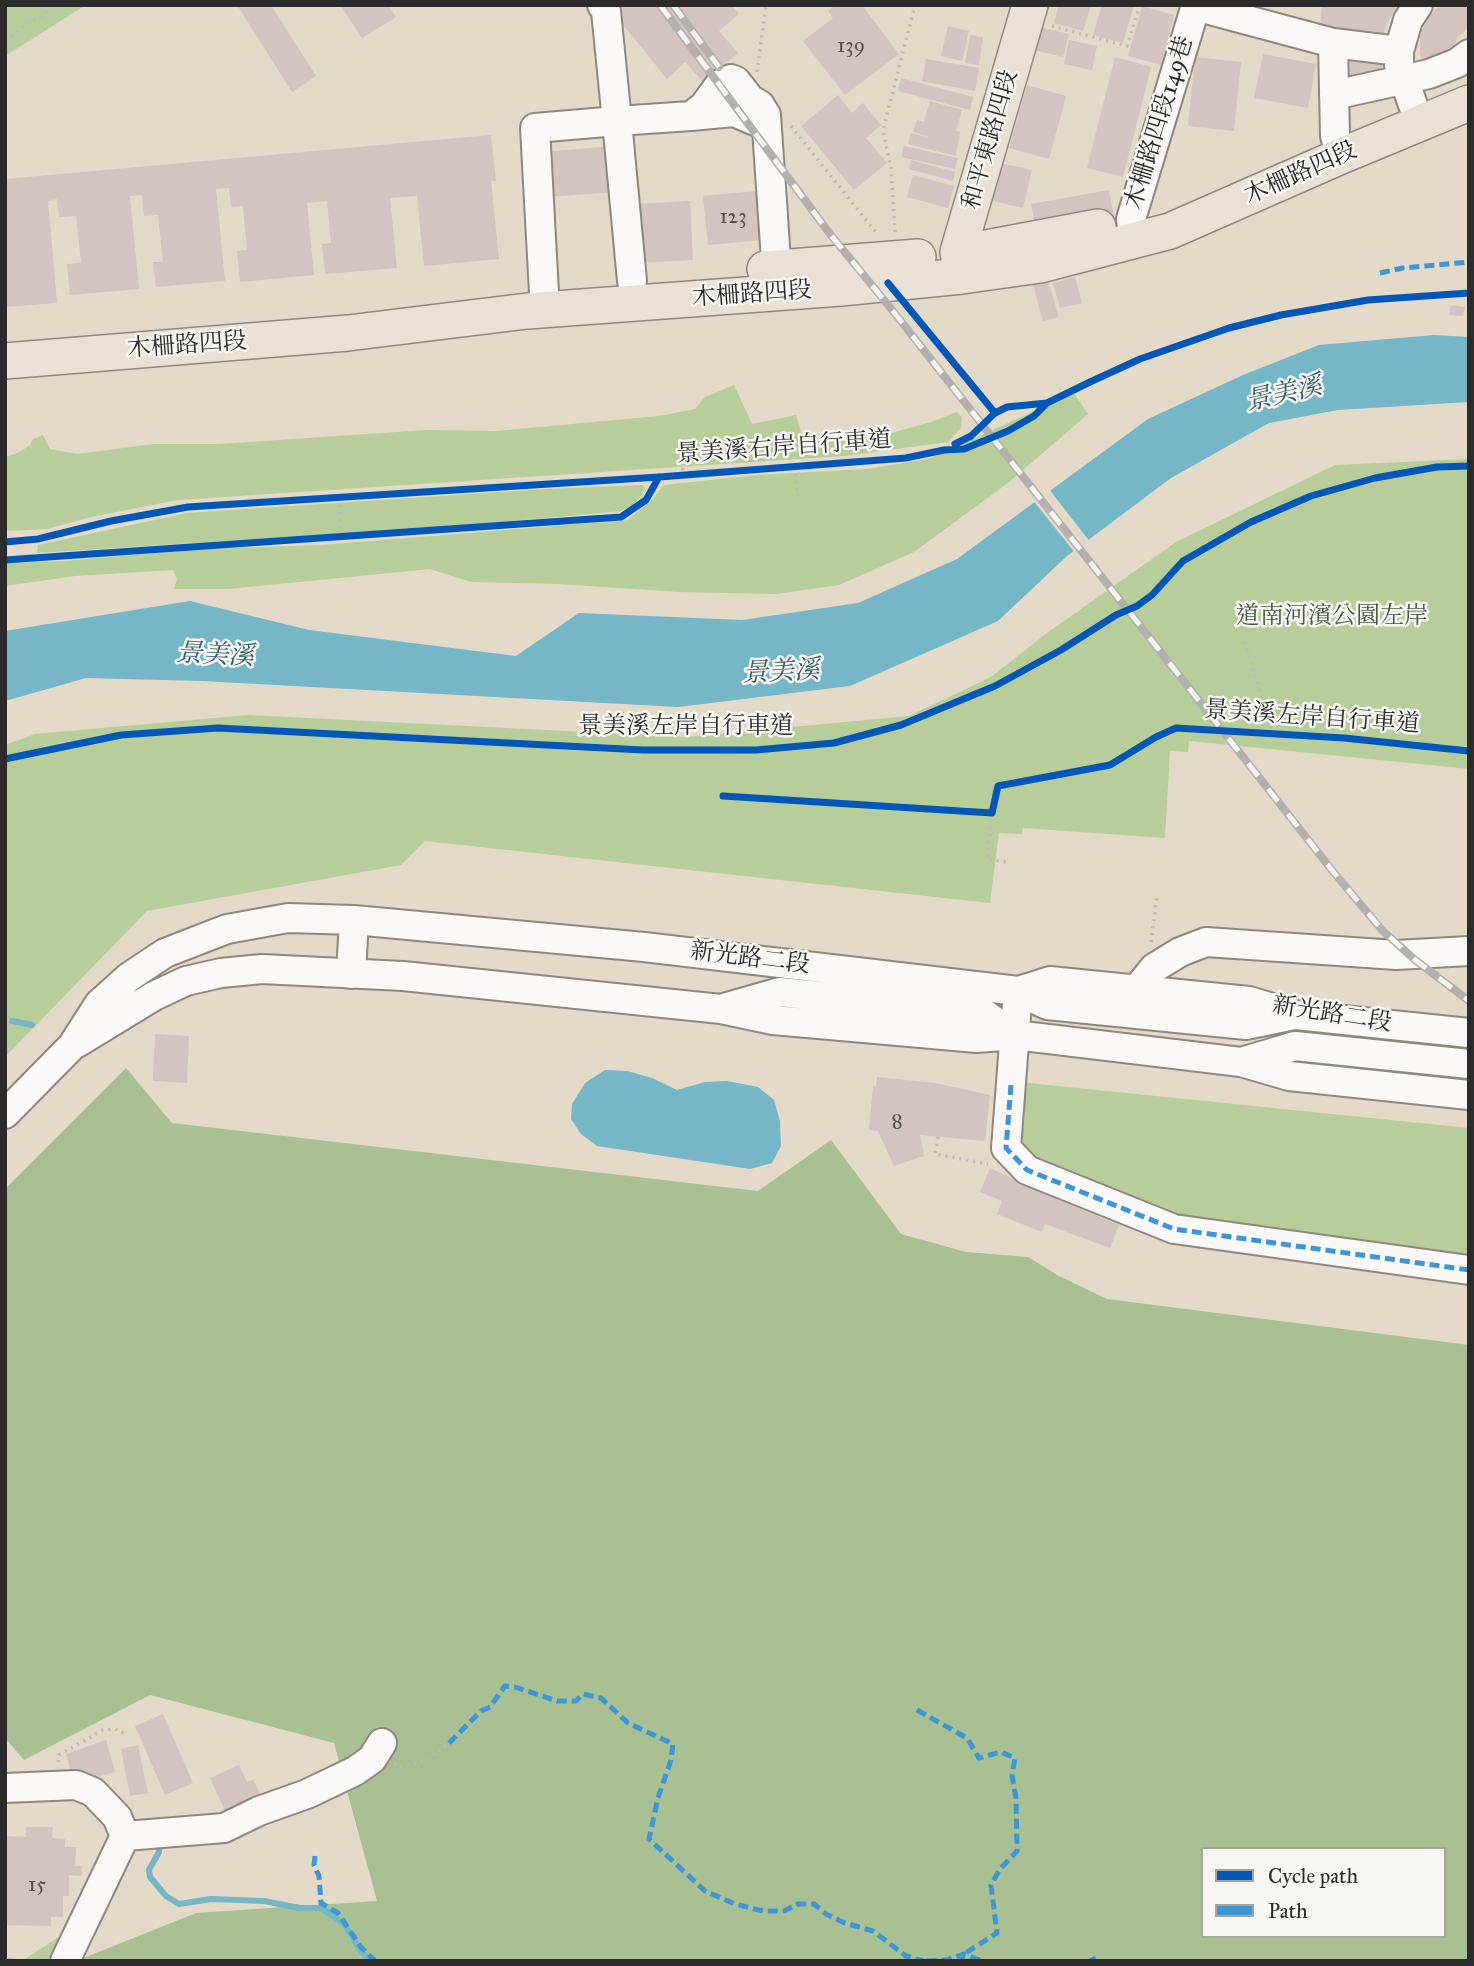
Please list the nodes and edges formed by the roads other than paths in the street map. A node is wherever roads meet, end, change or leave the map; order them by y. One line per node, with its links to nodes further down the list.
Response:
1 (602, 5): 13 (street)
2 (1418, 5): 7 (street)
3 (1196, 6): 5 (street); 15 (street, 木柵路四段149巷)
4 (1037, 14): 16 (main road, 和平東路四段)
5 (1333, 43): 7 (street); 9 (street)
6 (1469, 54): 7 (street)
7 (1405, 78): 8 (main road, 木柵路四段); 9 (street); 14 (main road, 木柵路四段)
8 (1469, 82)
9 (1334, 95): 14 (street)
10 (1469, 103): 14 (main road, 木柵路四段)
11 (691, 116): 12 (street); 12 (street); 13 (street)
12 (765, 117): 17 (street)
13 (617, 121): 18 (street); 19 (street)
14 (1338, 146): 15 (main road, 木柵路四段)
15 (1132, 230): 16 (main road, 木柵路四段)
16 (960, 264): 17 (main road, 木柵路四段); 17 (main road, 木柵路四段)
17 (777, 280): 18 (main road, 木柵路四段); 19 (main road, 木柵路四段)
18 (632, 281): 19 (main road, 木柵路四段)
19 (543, 302): 20 (main road, 木柵路四段); 21 (main road, 木柵路四段)
20 (5, 341)
21 (5, 361)
22 (354, 920): 24 (street); 26 (street, 新光路二段); 30 (street, 新光路二段)
23 (1469, 951): 25 (street)
24 (351, 974): 29 (street, 新光路二段); 30 (street, 新光路二段)
25 (1136, 990): 26 (street, 新光路二段); 27 (street, 新光路二段)
26 (1018, 991): 27 (street); 29 (street)
27 (1296, 1015): 28 (street, 新光路二段)
28 (1469, 1033)
29 (1015, 1035): 31 (street, 新光路二段); 35 (street)
30 (72, 1046): 34 (street, 新光路二段)
31 (1241, 1062): 32 (street); 33 (street, 新光路二段)
32 (1469, 1064)
33 (1469, 1096)
34 (5, 1114)
35 (1469, 1270)
36 (377, 1751): 38 (street)
37 (5, 1788): 38 (street)
38 (125, 1836): 39 (street)
39 (65, 1961)

